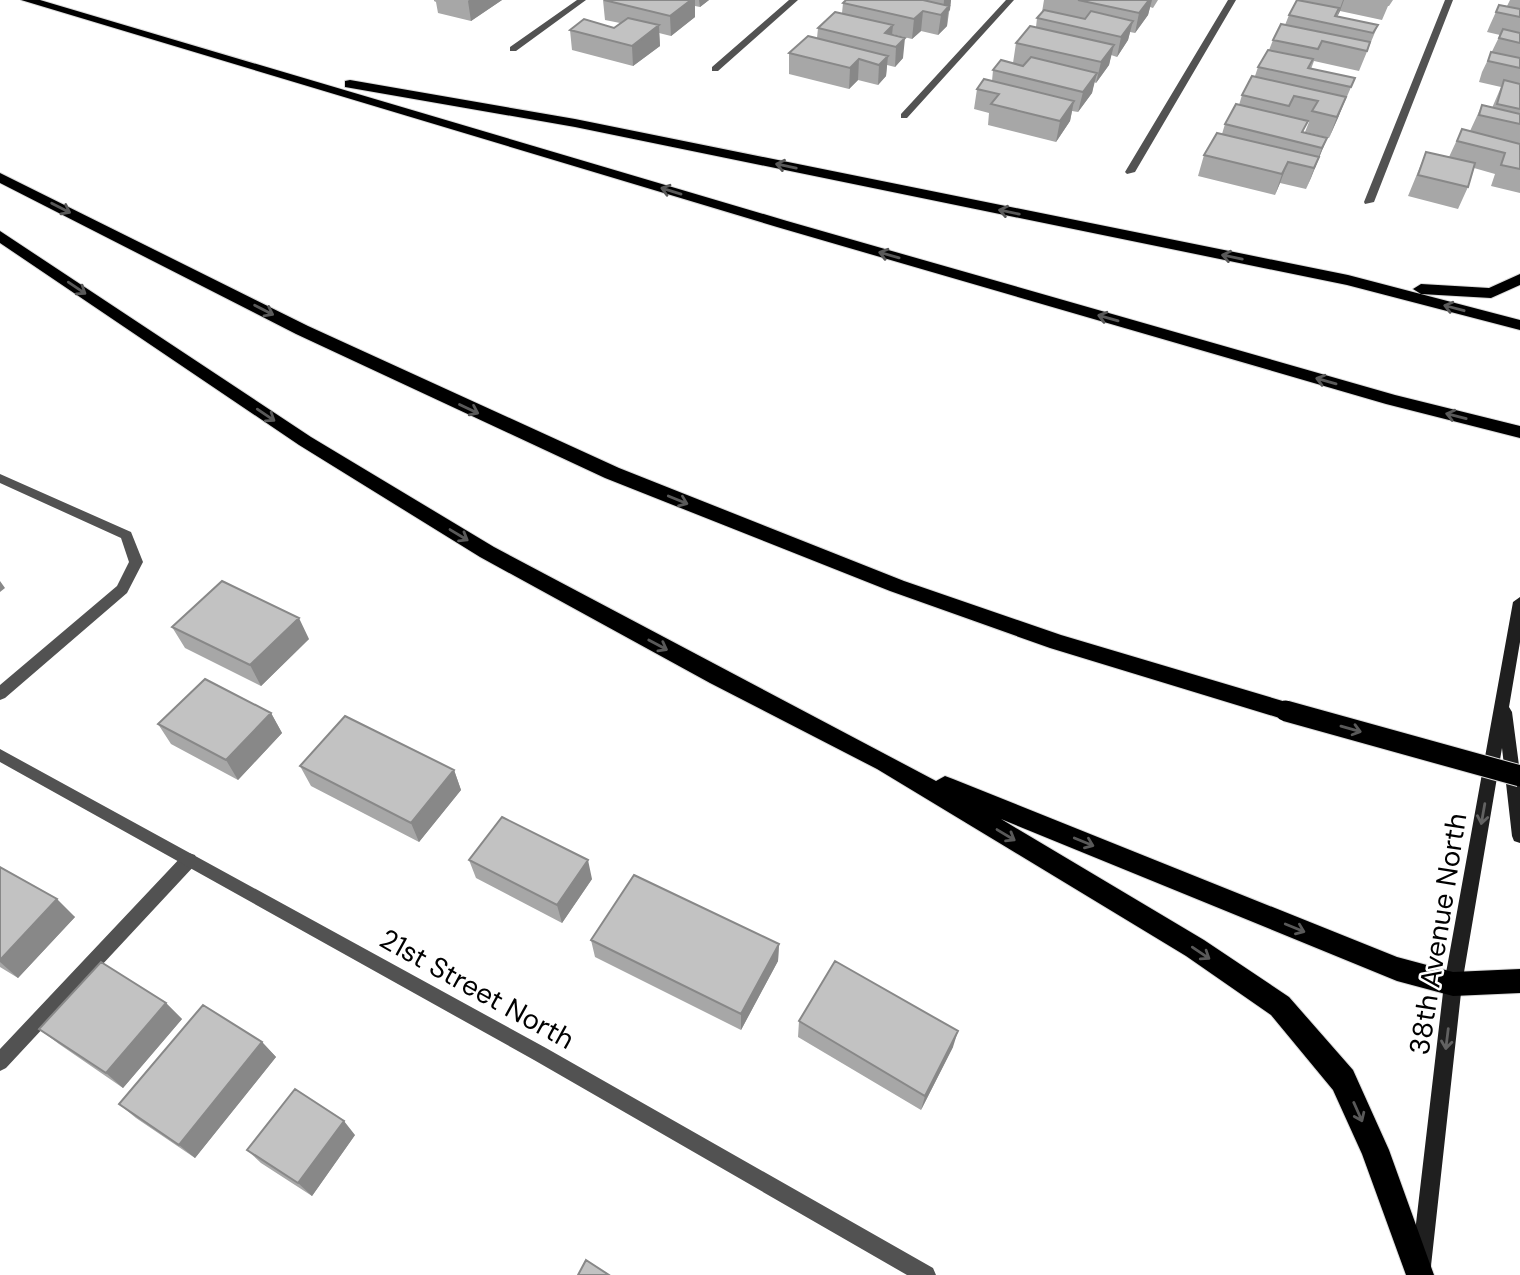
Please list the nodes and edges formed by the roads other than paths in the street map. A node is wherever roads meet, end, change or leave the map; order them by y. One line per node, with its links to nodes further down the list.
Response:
1 (27, 0): 8 (highway)
2 (582, 0): 7 (street)
3 (794, 0): 9 (street)
4 (1010, 0): 10 (street)
5 (1232, 0): 11 (street)
6 (1449, 0): 13 (street)
7 (513, 49)
8 (250, 66): 16 (highway, one-way to 8); 18 (highway, one-way to 8)
9 (715, 69)
10 (904, 116)
11 (1130, 172)
12 (0, 177): 25 (highway, one-way to 25, bridge)
13 (1369, 202)
14 (0, 236): 24 (highway, one-way to 24)
15 (1520, 279): 16 (highway)
16 (1348, 280): 17 (highway, one-way to 16)
17 (1520, 325)
18 (1520, 432)
19 (0, 478): 21 (street)
20 (1520, 602): 22 (main road, 38th Avenue North)
21 (0, 694)
22 (1504, 696): 26 (main road); 29 (main road, 38th Avenue North, one-way to 29)
23 (0, 755): 27 (street, 21st Street North)
24 (885, 762): 29 (highway, one-way to 29); 31 (highway, one-way to 31)
25 (1520, 776)
26 (1520, 836)
27 (189, 860): 30 (street); 32 (street, 21st Street North)
28 (1520, 981): 29 (highway)
29 (1453, 984): 31 (main road, 38th Avenue North, one-way to 31)
30 (0, 1062)
31 (1420, 1274)
32 (926, 1275)

